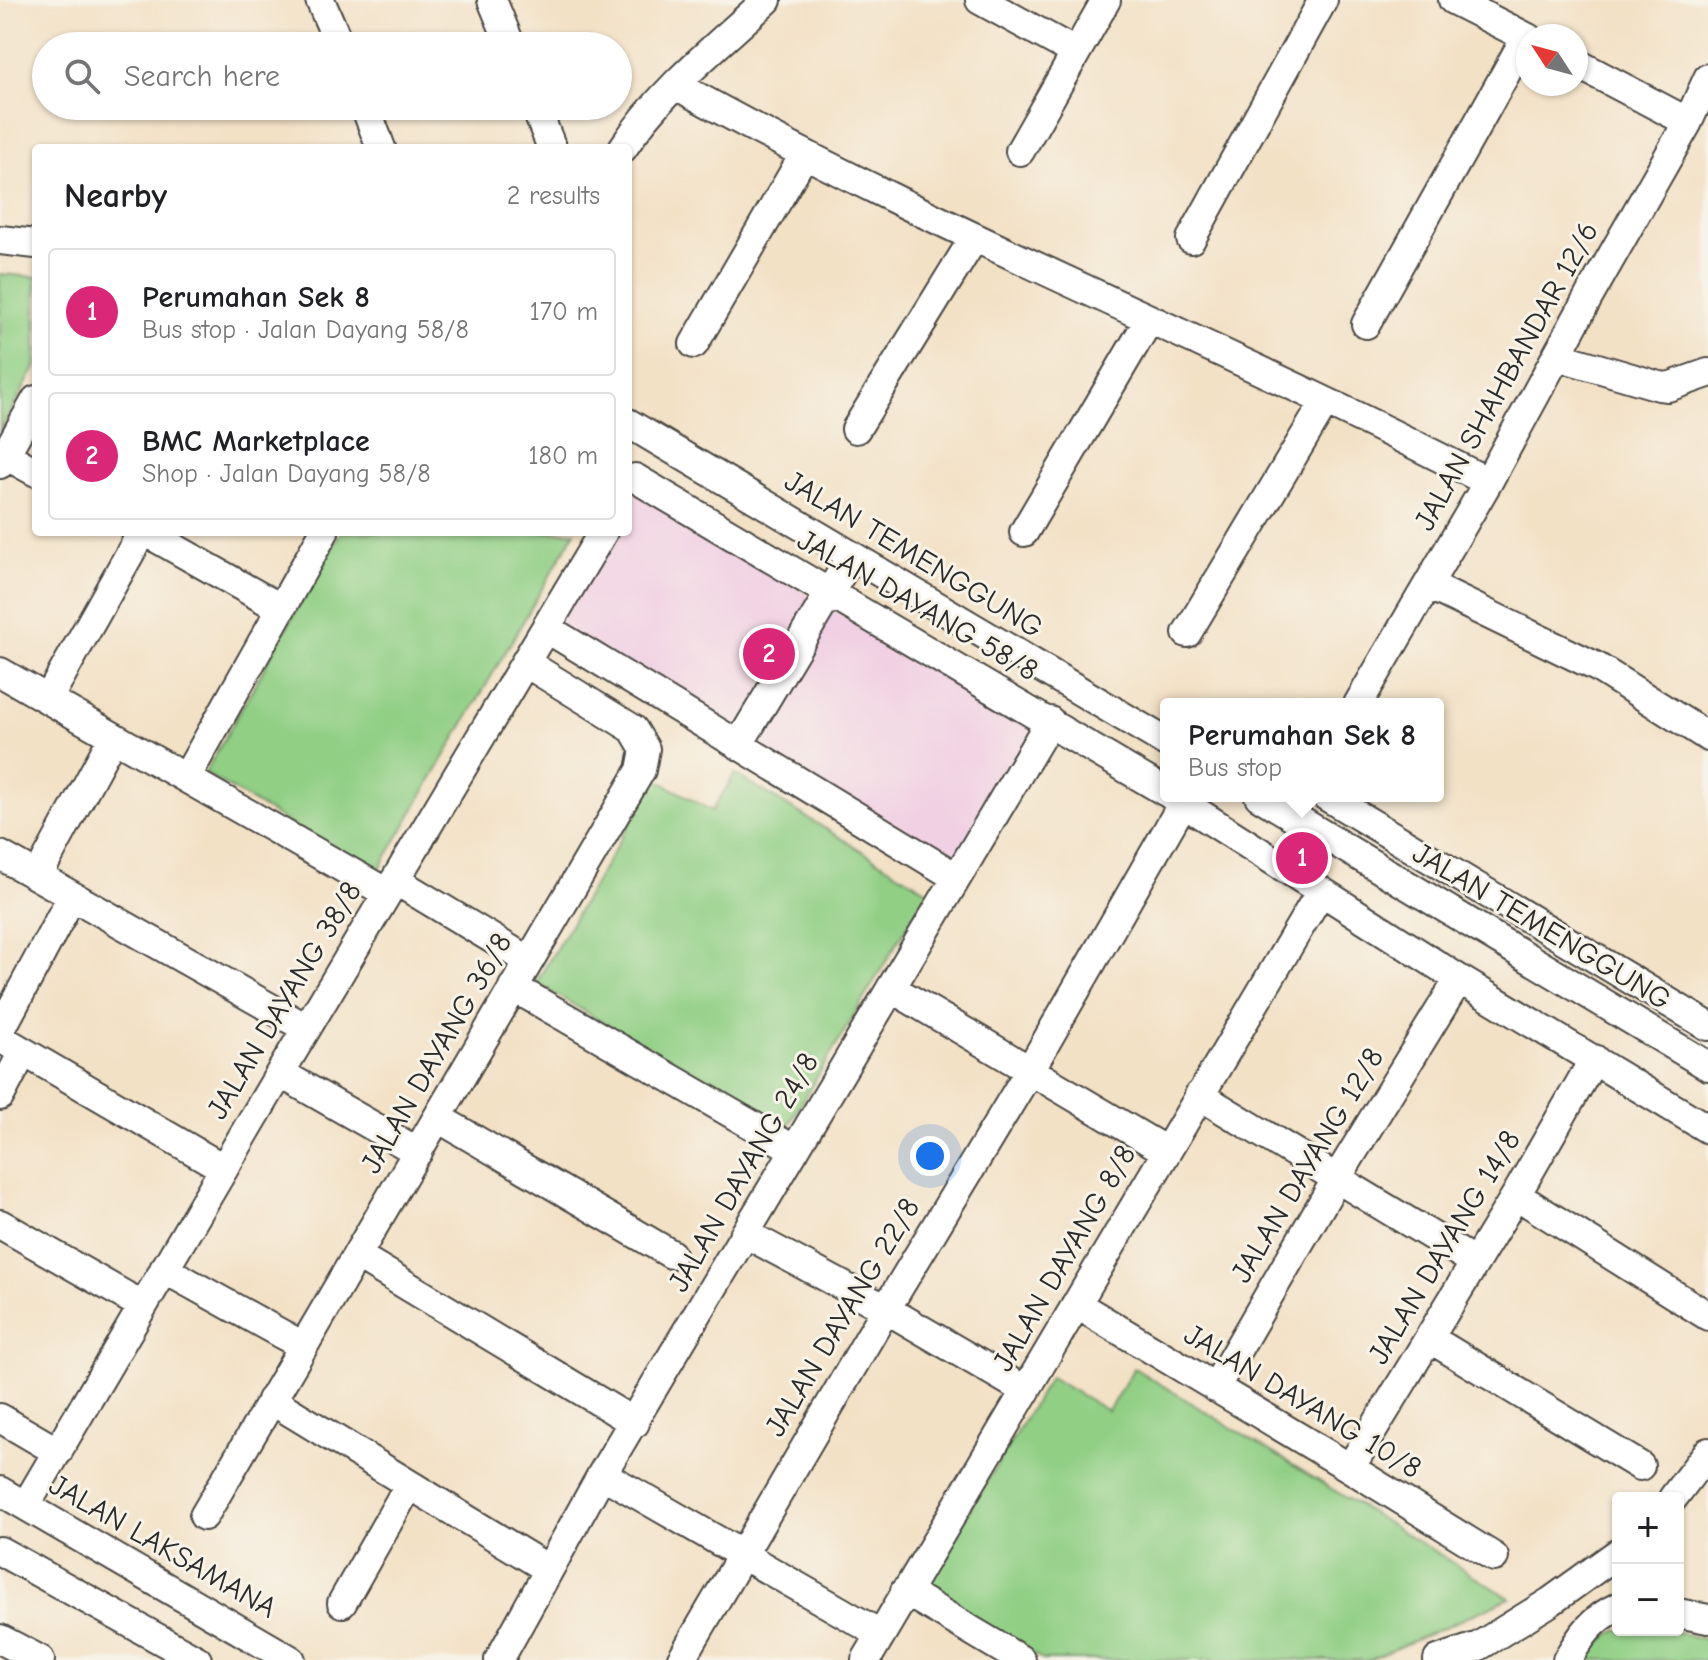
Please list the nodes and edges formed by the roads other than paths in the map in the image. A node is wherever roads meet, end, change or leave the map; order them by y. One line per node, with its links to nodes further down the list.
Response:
1 (492, 0): 9 (street)
2 (767, 0): 15 (street)
3 (980, 0): 11 (street)
4 (1106, 0): 11 (street)
5 (1323, 0): 25 (street)
6 (1453, 0): 10 (street)
7 (322, 1): 8 (street)
8 (334, 32)
9 (505, 32)
10 (1516, 32)
11 (1075, 52): 22 (street)
12 (1516, 58): 29 (street)
13 (1588, 69): 18 (street)
14 (1708, 78): 18 (street, JALAN SHAHBANDAR 12/6)
15 (676, 85): 21 (street); 23 (street)
16 (370, 120): 19 (street)
17 (541, 120): 20 (street)
18 (1688, 122): 31 (street, JALAN SHAHBANDAR 12/6)
19 (379, 144)
20 (550, 144)
21 (626, 144)
22 (1020, 151)
23 (804, 155): 24 (street); 30 (street)
24 (974, 238): 28 (street); 36 (street)
25 (1191, 239)
26 (0, 240): 27 (street)
27 (32, 244)
28 (1149, 320): 33 (street); 42 (street)
29 (1366, 324)
30 (694, 344)
31 (1557, 356): 32 (street); 40 (street, JALAN SHAHBANDAR 12/6)
32 (1708, 373)
33 (1325, 402): 40 (street); 52 (street)
34 (32, 407): 38 (street)
35 (632, 425): 37 (street, JALAN TEMENGGUNG)
36 (856, 429)
37 (658, 441): 41 (street); 47 (street, JALAN TEMENGGUNG)
38 (2, 459): 39 (street)
39 (32, 470)
40 (1488, 482): 48 (street, JALAN SHAHBANDAR 12/6)
41 (632, 484): 49 (street, JALAN DAYANG 58/8)
42 (1024, 532)
43 (142, 536): 56 (street)
44 (151, 536): 50 (street)
45 (322, 536): 50 (street)
46 (601, 536): 51 (street, JALAN DAYANG 38/8)
47 (851, 557): 49 (street); 60 (street, JALAN TEMENGGUNG)
48 (1428, 585): 55 (street, JALAN SHAHBANDAR 12/6); 59 (street)
49 (830, 593): 57 (street, JALAN DAYANG 58/8); 61 (street)
50 (280, 608): 62 (street)
51 (546, 628): 53 (street, JALAN DAYANG 38/8); 61 (street)
52 (1187, 633)
53 (526, 663): 71 (street, JALAN DAYANG 38/8); 74 (street, JALAN DAYANG 36/8)
54 (0, 672): 56 (street)
55 (1362, 698)
56 (48, 699): 58 (street)
57 (1050, 721): 63 (street, JALAN DAYANG 58/8); 70 (street, JALAN DAYANG 24/8)
58 (113, 737): 62 (street); 69 (street)
59 (1708, 737)
60 (1160, 738)
61 (739, 744): 70 (street)
62 (186, 778): 71 (street)
63 (1160, 788)
64 (1171, 802): 84 (street, JALAN DAYANG 22/8)
65 (1182, 802): 72 (street, JALAN DAYANG 58/8)
66 (1336, 802): 78 (street)
67 (1297, 806): 83 (street, JALAN TEMENGGUNG)
68 (0, 855): 69 (street)
69 (38, 876): 73 (street)
70 (956, 877): 77 (street, JALAN DAYANG 24/8)
71 (391, 887): 74 (street); 79 (street, JALAN DAYANG 38/8)
72 (1321, 891): 75 (street, JALAN DAYANG 58/8); 86 (street, JALAN DAYANG 8/8)
73 (72, 896): 79 (street); 80 (street)
74 (529, 961): 76 (street, JALAN DAYANG 36/8)
75 (1459, 979): 82 (street, JALAN DAYANG 58/8); 94 (street, JALAN DAYANG 12/8)
76 (513, 987): 88 (street, JALAN DAYANG 36/8); 90 (street)
77 (891, 988): 84 (street); 90 (street, JALAN DAYANG 24/8)
78 (1708, 1026)
79 (306, 1028): 85 (street, JALAN DAYANG 38/8)
80 (0, 1031)
81 (12, 1045): 87 (street); 93 (street)
82 (1594, 1059): 89 (street, JALAN DAYANG 58/8); 95 (street, JALAN DAYANG 14/8)
83 (1708, 1066)
84 (1030, 1070): 91 (street); 104 (street, JALAN DAYANG 22/8)
85 (280, 1073): 92 (street); 93 (street, JALAN DAYANG 38/8)
86 (1199, 1095): 91 (street, JALAN DAYANG 8/8); 94 (street)
87 (0, 1096)
88 (438, 1118): 92 (street, JALAN DAYANG 36/8); 98 (street)
89 (1708, 1129)
90 (795, 1150): 97 (street, JALAN DAYANG 24/8)
91 (1166, 1151): 102 (street, JALAN DAYANG 8/8)
92 (418, 1152): 99 (street, JALAN DAYANG 36/8)
93 (223, 1168): 101 (street, JALAN DAYANG 38/8)
94 (1337, 1178): 100 (street); 108 (street, JALAN DAYANG 12/8)
95 (1516, 1195): 100 (street, JALAN DAYANG 14/8); 105 (street)
96 (0, 1224): 103 (street)
97 (746, 1234): 104 (street); 112 (street, JALAN DAYANG 24/8)
98 (671, 1254)
99 (358, 1256): 107 (street, JALAN DAYANG 36/8); 112 (street)
100 (1475, 1262): 106 (street, JALAN DAYANG 14/8)
101 (164, 1269): 103 (street, JALAN DAYANG 38/8); 107 (street)
102 (1076, 1304): 108 (street, JALAN DAYANG 10/8); 109 (street, JALAN DAYANG 8/8)
103 (143, 1306): 113 (street, JALAN DAYANG 38/8)
104 (886, 1309): 109 (street); 123 (street, JALAN DAYANG 22/8)
105 (1708, 1316)
106 (1429, 1338): 115 (street); 116 (street, JALAN DAYANG 14/8)
107 (303, 1346): 110 (street, JALAN DAYANG 36/8)
108 (1215, 1388): 116 (street, JALAN DAYANG 10/8)
109 (1026, 1391): 128 (street, JALAN DAYANG 8/8)
110 (271, 1400): 118 (street); 122 (street, JALAN DAYANG 36/8)
111 (0, 1418): 113 (street)
112 (635, 1423): 117 (street, JALAN DAYANG 24/8)
113 (58, 1452): 121 (street, JALAN DAYANG 38/8)
114 (1708, 1452): 120 (street)
115 (1640, 1466)
116 (1350, 1468): 125 (street, JALAN DAYANG 10/8)
117 (602, 1474): 123 (street); 127 (street, JALAN DAYANG 24/8)
118 (409, 1485): 127 (street); 129 (street)
119 (0, 1491): 121 (street, JALAN LAKSAMANA)
120 (1678, 1492)
121 (26, 1505): 137 (street, JALAN LAKSAMANA)
122 (204, 1516)
123 (742, 1554): 133 (street); 139 (street, JALAN DAYANG 22/8)
124 (1, 1555): 135 (street)
125 (1494, 1557)
126 (1612, 1557): 142 (street)
127 (548, 1569): 138 (street, JALAN DAYANG 24/8)
128 (905, 1591): 133 (street, JALAN DAYANG 8/8); 141 (street)
129 (342, 1603)
130 (1612, 1609): 143 (street)
131 (1684, 1614): 132 (street)
132 (1708, 1619)
133 (880, 1634): 140 (street, JALAN DAYANG 8/8)
134 (0, 1639): 136 (street)
135 (183, 1657)
136 (40, 1660)
137 (291, 1660)
138 (499, 1660)
139 (681, 1660)
140 (866, 1660)
141 (1021, 1660)
142 (1438, 1660)
143 (1567, 1660)

